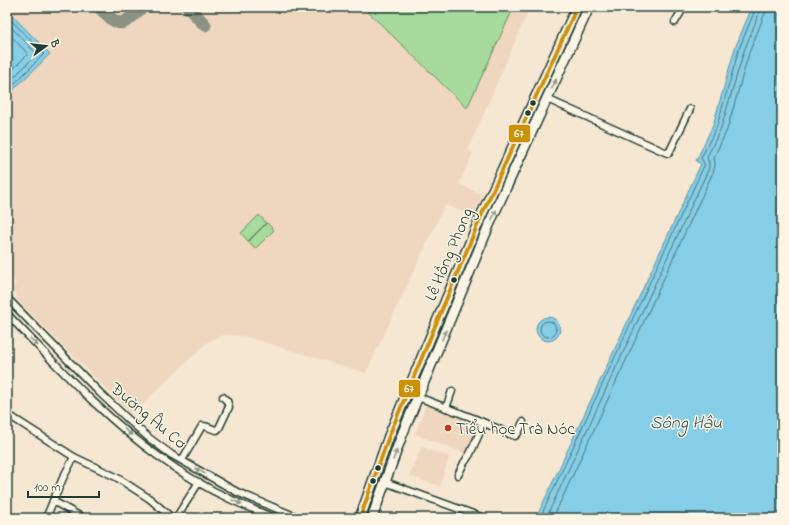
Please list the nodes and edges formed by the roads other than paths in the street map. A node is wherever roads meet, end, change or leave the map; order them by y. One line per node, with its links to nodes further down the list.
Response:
1 (577, 7): 30 (highway, Lê Hồng Phong)
2 (589, 7): 5 (highway, Lê Hồng Phong, one-way to 2)
3 (684, 7): 4 (street)
4 (676, 22)
5 (547, 99): 6 (street); 13 (highway, Lê Hồng Phong, one-way to 5)
6 (690, 109)
7 (7, 298): 9 (street, Đường Âu Cơ)
8 (7, 314): 10 (street, Đường Âu Cơ, one-way to 10)
9 (87, 380): 10 (street); 19 (street, Đường Âu Cơ)
10 (80, 388): 21 (street, Đường Âu Cơ, one-way to 21)
11 (452, 391): 14 (street)
12 (223, 397): 19 (street)
13 (418, 397): 14 (street); 22 (highway, Lê Hồng Phong, one-way to 13)
14 (446, 408): 17 (street)
15 (7, 414): 18 (street)
16 (523, 422): 17 (street)
17 (484, 423): 20 (street)
18 (74, 457): 23 (street); 26 (street)
19 (182, 460): 29 (street, Đường Âu Cơ, one-way to 19)
20 (458, 475)
21 (198, 482): 27 (street); 28 (street, Đường Âu Cơ, one-way to 28)
22 (385, 482): 31 (highway, Lê Hồng Phong); 32 (street)
23 (53, 500): 24 (street); 25 (street)
24 (46, 518)
25 (83, 518)
26 (172, 518)
27 (176, 518)
28 (274, 518)
29 (299, 518)
30 (360, 518)
31 (372, 518)
32 (484, 518)

